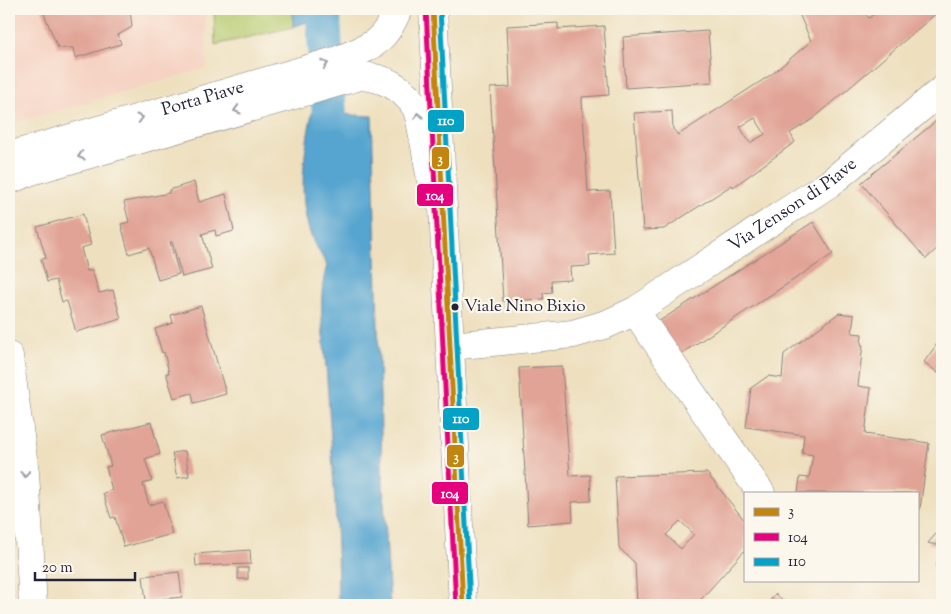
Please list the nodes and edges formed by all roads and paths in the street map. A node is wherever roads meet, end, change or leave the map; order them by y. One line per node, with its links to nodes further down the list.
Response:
1 (433, 9): 7 (street)
2 (394, 19): 3 (street, Porta Piave, one-way to 2)
3 (283, 87): 5 (street, Porta Piave, one-way to 3); 6 (street, Porta Piave, one-way to 6); 7 (street, Porta Piave, one-way to 3)
4 (942, 90): 8 (street, Via Zenson di Piave)
5 (9, 156)
6 (9, 180)
7 (445, 250): 9 (street)
8 (635, 311): 9 (street, Via Zenson di Piave); 11 (street)
9 (452, 346): 13 (street)
10 (9, 356): 12 (street, one-way to 12)
11 (760, 492)
12 (24, 592)
13 (463, 605)

